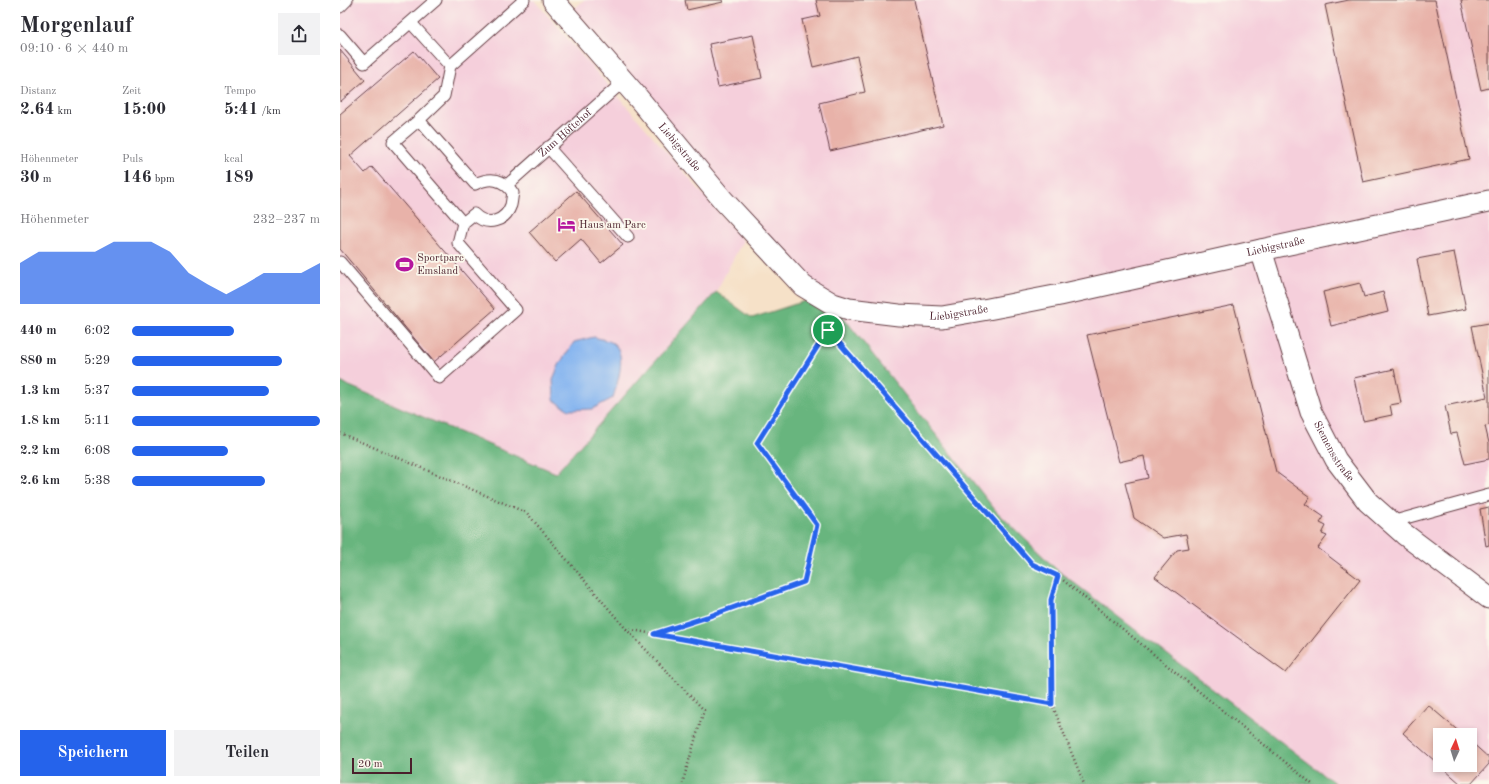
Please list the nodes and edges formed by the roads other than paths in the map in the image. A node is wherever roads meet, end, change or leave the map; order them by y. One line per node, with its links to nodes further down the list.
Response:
1 (348, 0): 5 (lane)
2 (436, 0): 6 (lane)
3 (553, 0): 9 (street, Liebigstraße)
4 (522, 1): 8 (lane)
5 (340, 7)
6 (411, 23): 7 (lane); 8 (lane)
7 (340, 35)
8 (450, 66): 10 (lane)
9 (624, 81): 11 (lane, Zum Höftehof); 16 (street, Liebigstraße)
10 (419, 120): 12 (lane); 14 (lane)
11 (548, 148): 12 (lane, Zum Höftehof); 15 (lane)
12 (507, 185): 14 (lane)
13 (1489, 201): 16 (street, Liebigstraße)
14 (463, 223): 17 (lane)
15 (628, 237)
16 (1261, 250): 19 (street, Siemensstraße)
17 (340, 262)
18 (1489, 495): 19 (lane)
19 (1391, 522): 20 (street, Siemensstraße)
20 (1489, 598)

